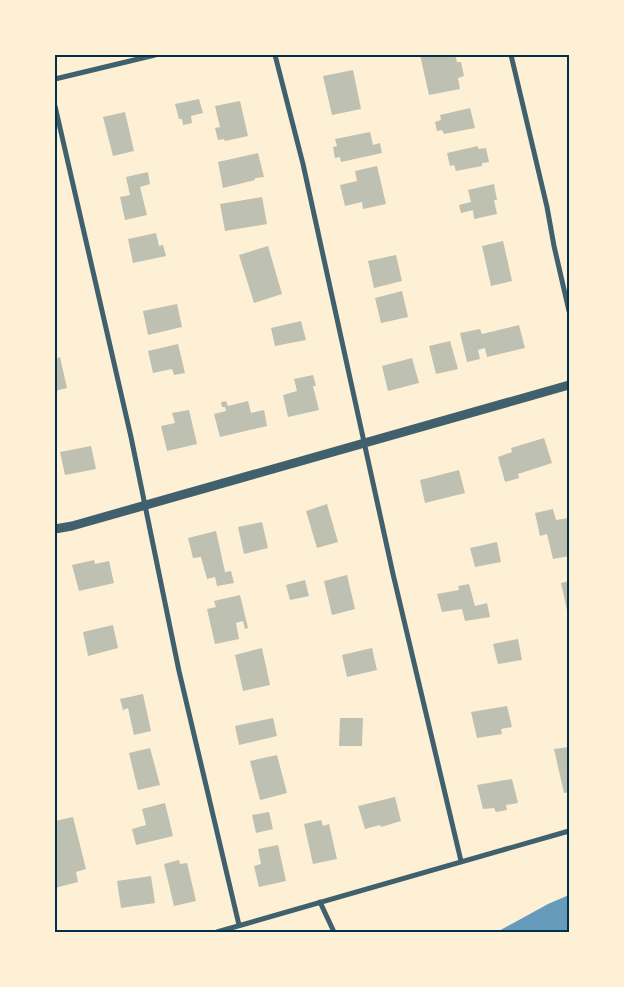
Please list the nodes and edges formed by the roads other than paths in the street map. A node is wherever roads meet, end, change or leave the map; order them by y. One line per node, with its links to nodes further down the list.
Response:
1 (155, 55): 4 (street)
2 (275, 55): 8 (street)
3 (512, 55): 6 (street)
4 (55, 79)
5 (55, 106): 9 (street)
6 (569, 311)
7 (569, 385): 8 (street)
8 (364, 444): 9 (street); 12 (street)
9 (145, 506): 10 (street); 14 (street)
10 (55, 529)
11 (569, 831): 12 (street)
12 (460, 861): 13 (street)
13 (320, 902): 14 (street); 16 (street)
14 (239, 925): 15 (street)
15 (217, 932)
16 (334, 932)

